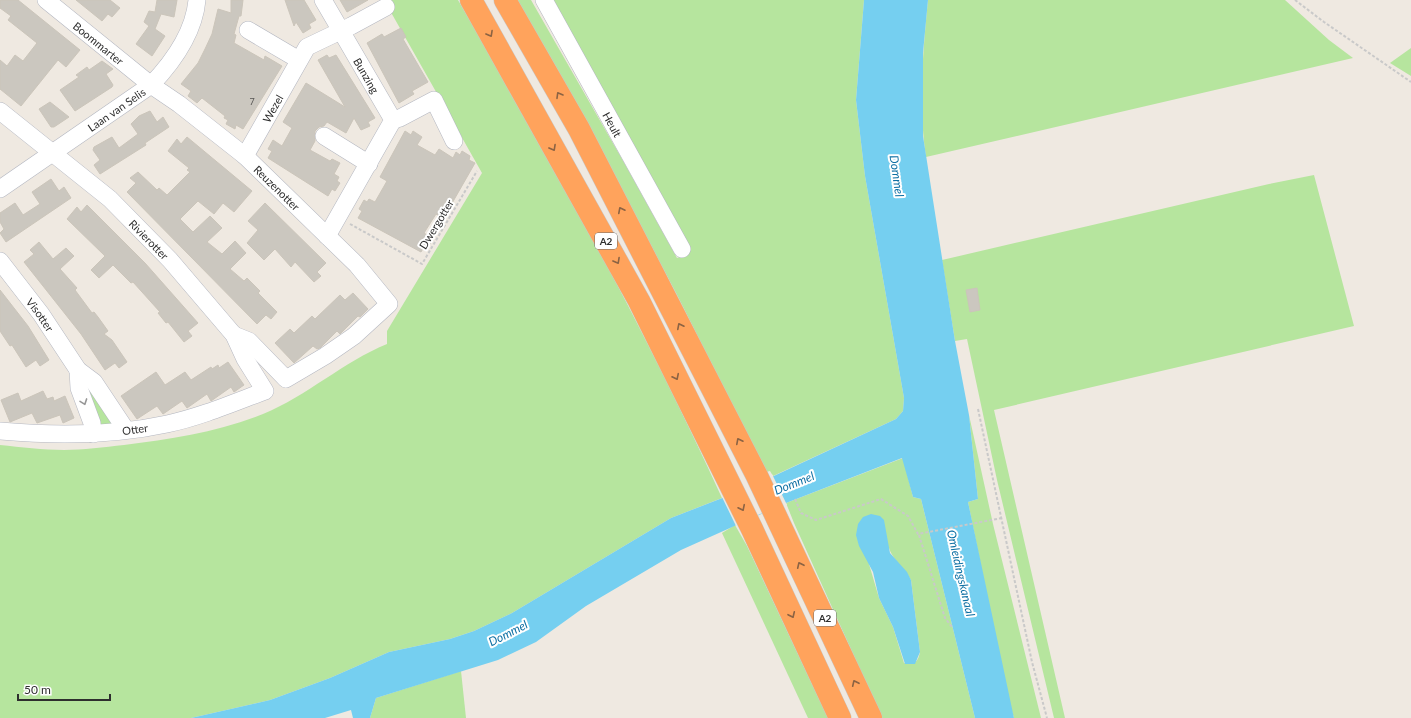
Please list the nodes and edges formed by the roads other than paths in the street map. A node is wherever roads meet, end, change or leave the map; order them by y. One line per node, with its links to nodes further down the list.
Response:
1 (46, 0): 11 (street, Boommarter)
2 (197, 0): 11 (street, Laan van Selis)
3 (323, 0): 9 (street, Bunzing)
4 (471, 0): 30 (highway, A2, one-way to 30)
5 (505, 0): 31 (highway, A2, one-way to 5)
6 (544, 0): 21 (street, Heult)
7 (386, 7): 9 (street)
8 (248, 30): 10 (street)
9 (340, 30): 10 (street, Wezel); 13 (street, Bunzing)
10 (299, 60): 17 (street, Wezel)
11 (151, 85): 16 (street, Laan van Selis); 17 (street, Reuzenotter)
12 (0, 111): 16 (street, Rivierotter)
13 (393, 120): 15 (street); 18 (street)
14 (324, 136): 18 (street)
15 (454, 141)
16 (54, 153): 19 (street, Laan van Selis); 23 (street, Rivierotter)
17 (245, 156): 20 (street, Reuzenotter)
18 (369, 164): 20 (street)
19 (0, 190)
20 (327, 236): 25 (street, Reuzenotter)
21 (682, 249)
22 (0, 261): 24 (street, Visotter)
23 (234, 335): 25 (street, Rivierotter); 26 (street, Rivierotter)
24 (78, 370): 27 (street, Visotter); 29 (street, Visotter, one-way to 29)
25 (286, 379)
26 (265, 391): 27 (street, Otter)
27 (126, 430): 29 (street, Otter)
28 (0, 432): 29 (street, Otter)
29 (93, 434)
30 (840, 718)
31 (871, 718)

